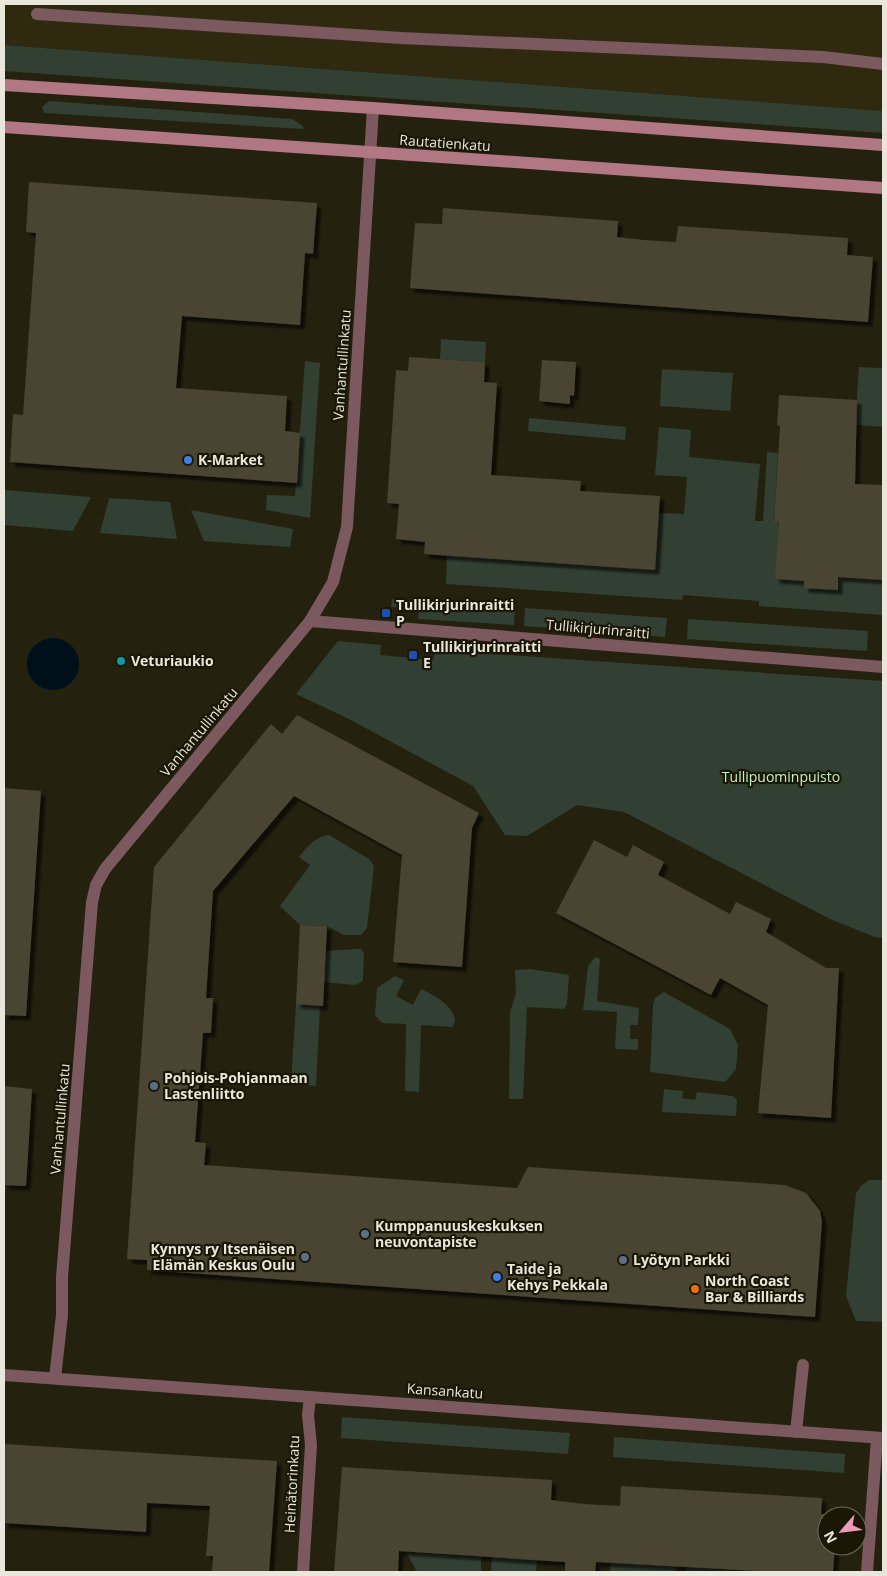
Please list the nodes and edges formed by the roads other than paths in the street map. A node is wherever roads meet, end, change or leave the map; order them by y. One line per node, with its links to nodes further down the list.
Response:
1 (36, 14): 2 (street)
2 (883, 64)
3 (4, 85): 4 (main road)
4 (373, 108): 6 (main road); 7 (street, Vanhantullinkatu)
5 (4, 127): 7 (main road, Rautatienkatu)
6 (883, 145)
7 (370, 151): 8 (main road, Rautatienkatu); 9 (street, Vanhantullinkatu)
8 (883, 188)
9 (310, 621): 10 (street, Tullikirjurinraitti); 13 (street, Vanhantullinkatu)
10 (883, 667)
11 (803, 1365): 15 (street)
12 (4, 1375): 13 (street, Kansankatu)
13 (55, 1378): 14 (street, Kansankatu)
14 (310, 1397): 15 (street, Kansankatu); 17 (street, Heinätorinkatu)
15 (796, 1432): 16 (street, Kansankatu)
16 (880, 1438): 18 (street)
17 (302, 1572)
18 (867, 1572)

